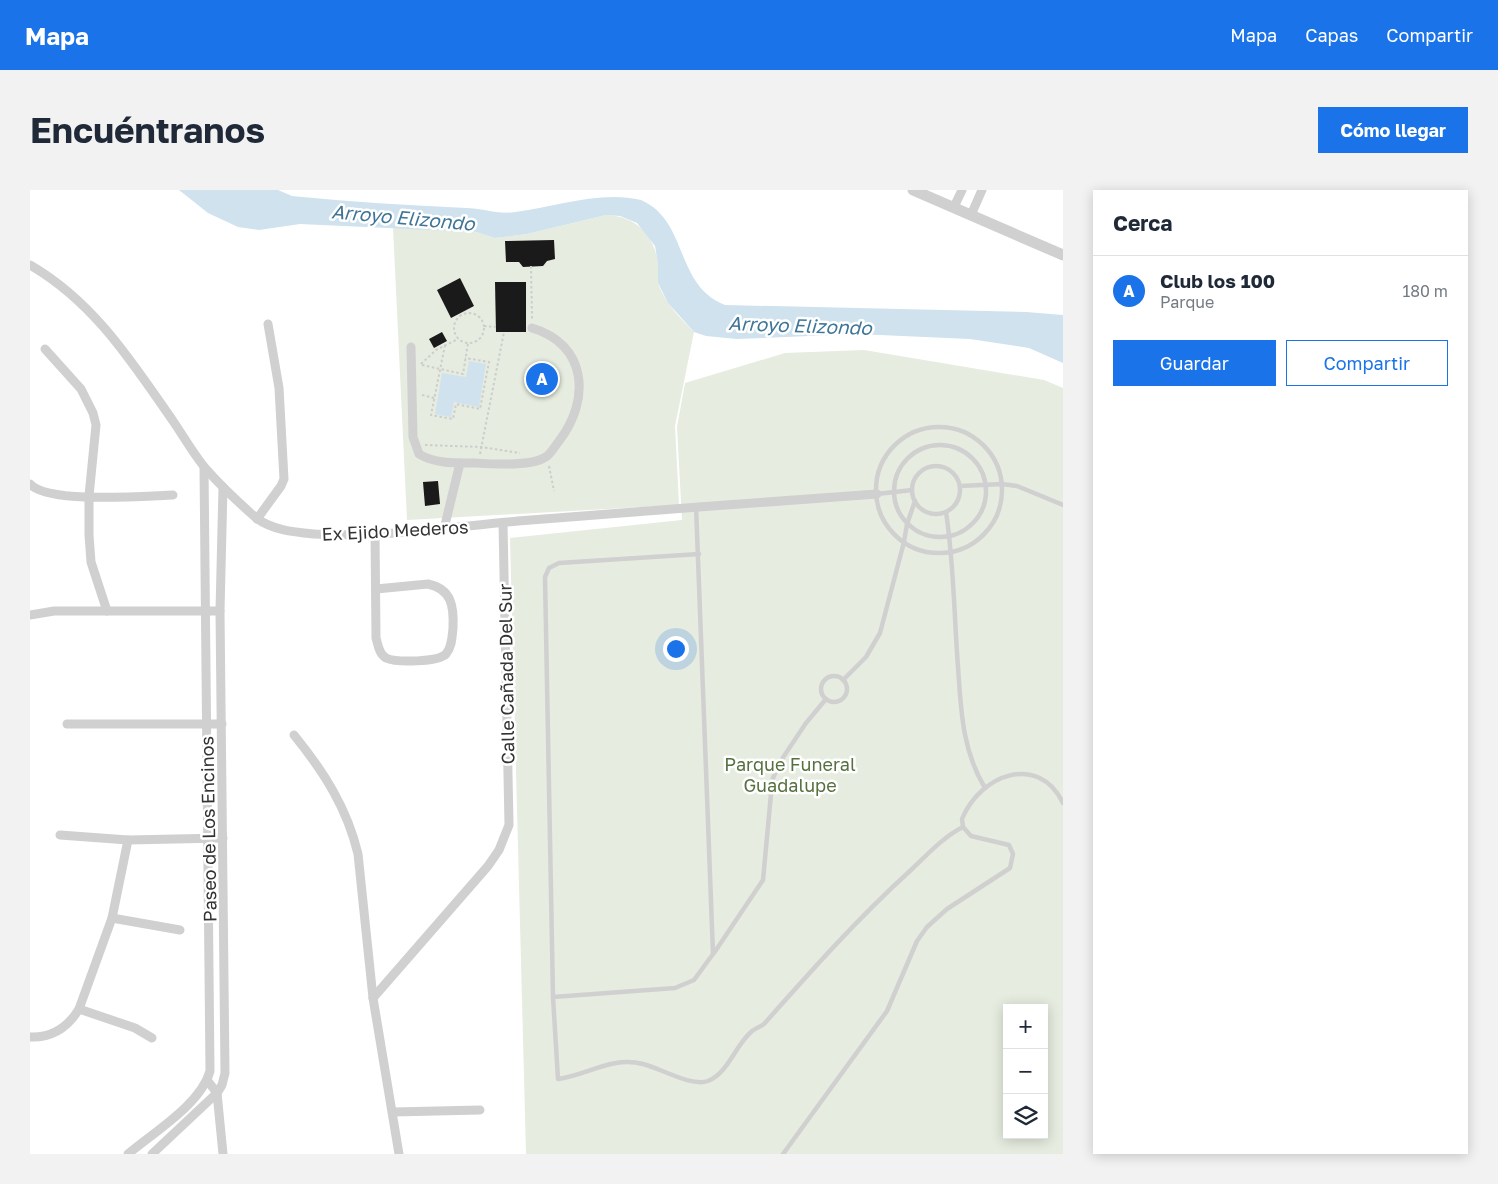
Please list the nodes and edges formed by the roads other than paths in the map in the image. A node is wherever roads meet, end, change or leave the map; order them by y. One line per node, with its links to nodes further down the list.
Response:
1 (913, 190): 4 (street)
2 (962, 190): 4 (street)
3 (982, 190): 5 (street)
4 (954, 207): 5 (street)
5 (971, 216): 6 (street)
6 (1063, 255)
7 (30, 266): 13 (street, Ex Ejido Mederos)
8 (268, 324): 28 (street)
9 (532, 328): 12 (street)
10 (411, 348): 12 (street)
11 (45, 349): 23 (street)
12 (460, 463): 31 (street)
13 (204, 467): 18 (street, Ex Ejido Mederos); 40 (street, Paseo de Los Encinos)
14 (30, 484): 23 (street)
15 (1002, 484): 16 (lane); 21 (lane); 25 (lane); 35 (lane)
16 (986, 485): 17 (lane); 20 (lane); 33 (lane)
17 (960, 486): 19 (lane); 27 (lane)
18 (223, 487): 28 (street, Ex Ejido Mederos); 39 (street, Paseo de Los Encinos)
19 (912, 490): 20 (lane); 24 (lane)
20 (893, 493): 21 (lane); 30 (lane)
21 (877, 494): 26 (street, Ex Ejido Mederos); 34 (lane)
22 (173, 495): 23 (street)
23 (89, 496): 38 (street)
24 (915, 501): 27 (lane); 30 (lane)
25 (1063, 505)
26 (696, 506): 29 (street, Ex Ejido Mederos); 36 (lane)
27 (946, 512): 33 (lane)
28 (257, 519): 32 (street, Ex Ejido Mederos)
29 (503, 523): 31 (street, Ex Ejido Mederos); 59 (street, Calle Cañada Del Sur)
30 (906, 524): 33 (lane); 34 (lane)
31 (444, 529): 32 (street, Ex Ejido Mederos)
32 (375, 534): 37 (street)
33 (950, 536): 35 (lane)
34 (904, 542): 35 (lane); 42 (lane)
35 (952, 552): 48 (lane)
36 (699, 554): 57 (lane); 58 (lane)
37 (376, 589): 37 (street)
38 (107, 611): 40 (street); 41 (street)
39 (220, 611): 40 (street); 45 (street, Paseo de Los Encinos)
40 (206, 612): 46 (street, Paseo de Los Encinos)
41 (30, 615)
42 (843, 680): 43 (lane); 43 (lane)
43 (826, 699): 57 (lane)
44 (67, 724): 46 (street)
45 (222, 724): 46 (street); 52 (street, Paseo de Los Encinos)
46 (207, 725): 53 (street, Paseo de Los Encinos)
47 (294, 735): 59 (street)
48 (985, 788): 49 (lane); 50 (lane)
49 (1063, 803)
50 (963, 827): 58 (lane); 71 (lane)
51 (60, 835): 54 (street)
52 (223, 838): 53 (street); 64 (street, Paseo de Los Encinos)
53 (208, 839): 54 (street); 63 (street, Paseo de Los Encinos)
54 (128, 840): 55 (street)
55 (112, 918): 56 (street); 60 (street)
56 (180, 930)
57 (713, 954): 58 (lane)
58 (553, 997)
59 (373, 998): 66 (street)
60 (79, 1009): 61 (street); 62 (street)
61 (30, 1037)
62 (152, 1038)
63 (207, 1080): 64 (street); 67 (street)
64 (217, 1094): 68 (street); 69 (street)
65 (480, 1110): 66 (street)
66 (393, 1112): 70 (street)
67 (128, 1154)
68 (152, 1154)
69 (223, 1154)
70 (399, 1154)
71 (783, 1154)

